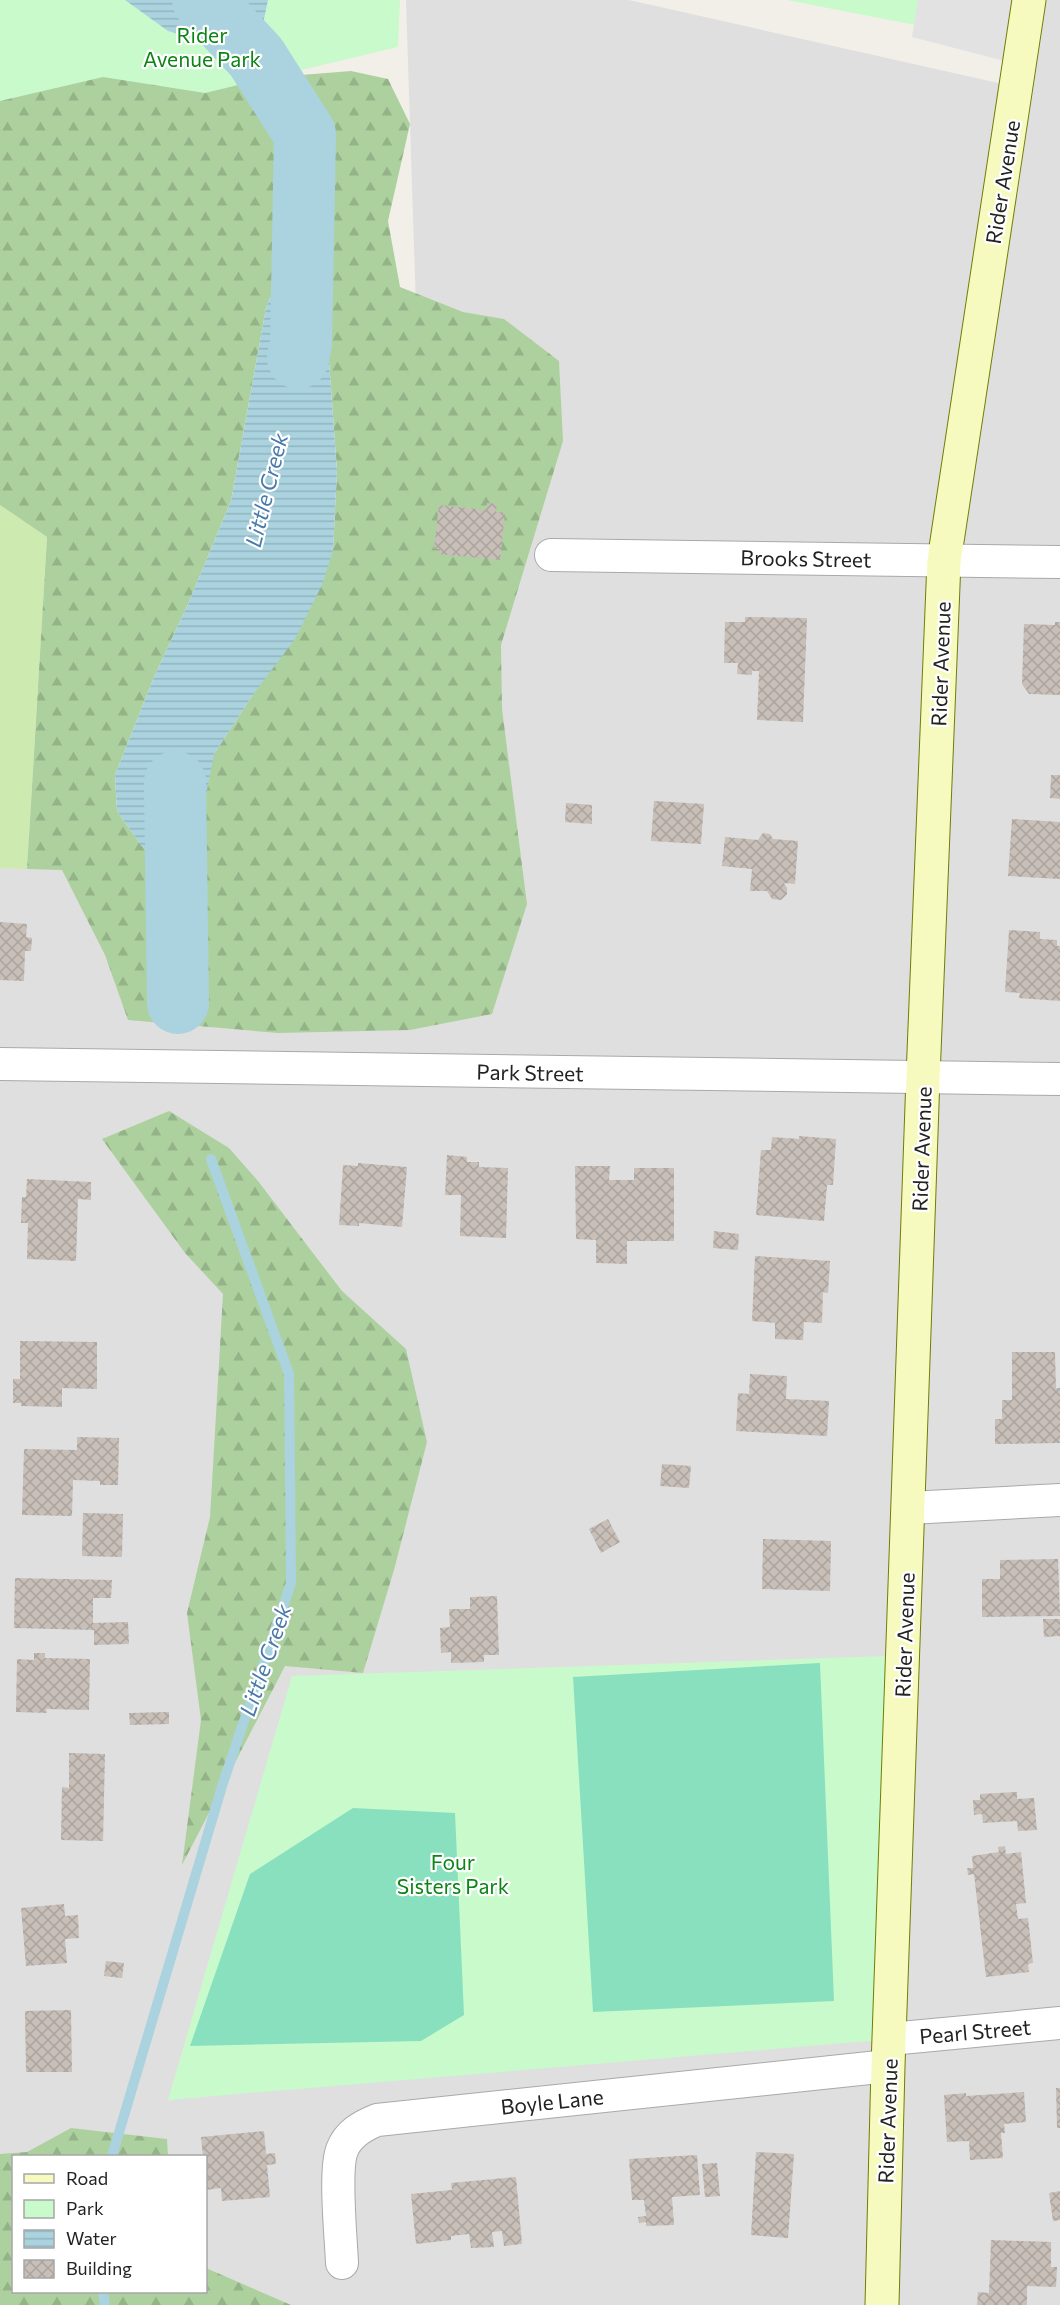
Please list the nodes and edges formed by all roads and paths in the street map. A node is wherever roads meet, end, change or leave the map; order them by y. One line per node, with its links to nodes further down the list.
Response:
1 (1029, 0): 3 (street, Rider Avenue)
2 (551, 555): 3 (street, Brooks Street)
3 (944, 561): 4 (street, Brooks Street); 6 (street, Rider Avenue)
4 (1060, 562)
5 (0, 1064): 6 (street, Park Street)
6 (923, 1077): 7 (street, Park Street); 9 (street, Rider Avenue)
7 (1060, 1079)
8 (1060, 1500): 9 (street)
9 (909, 1508): 11 (street, Rider Avenue)
10 (1060, 2023): 11 (street, Pearl Street)
11 (889, 2052): 12 (street, Boyle Lane); 13 (street, Rider Avenue)
12 (342, 2263)
13 (882, 2305)

